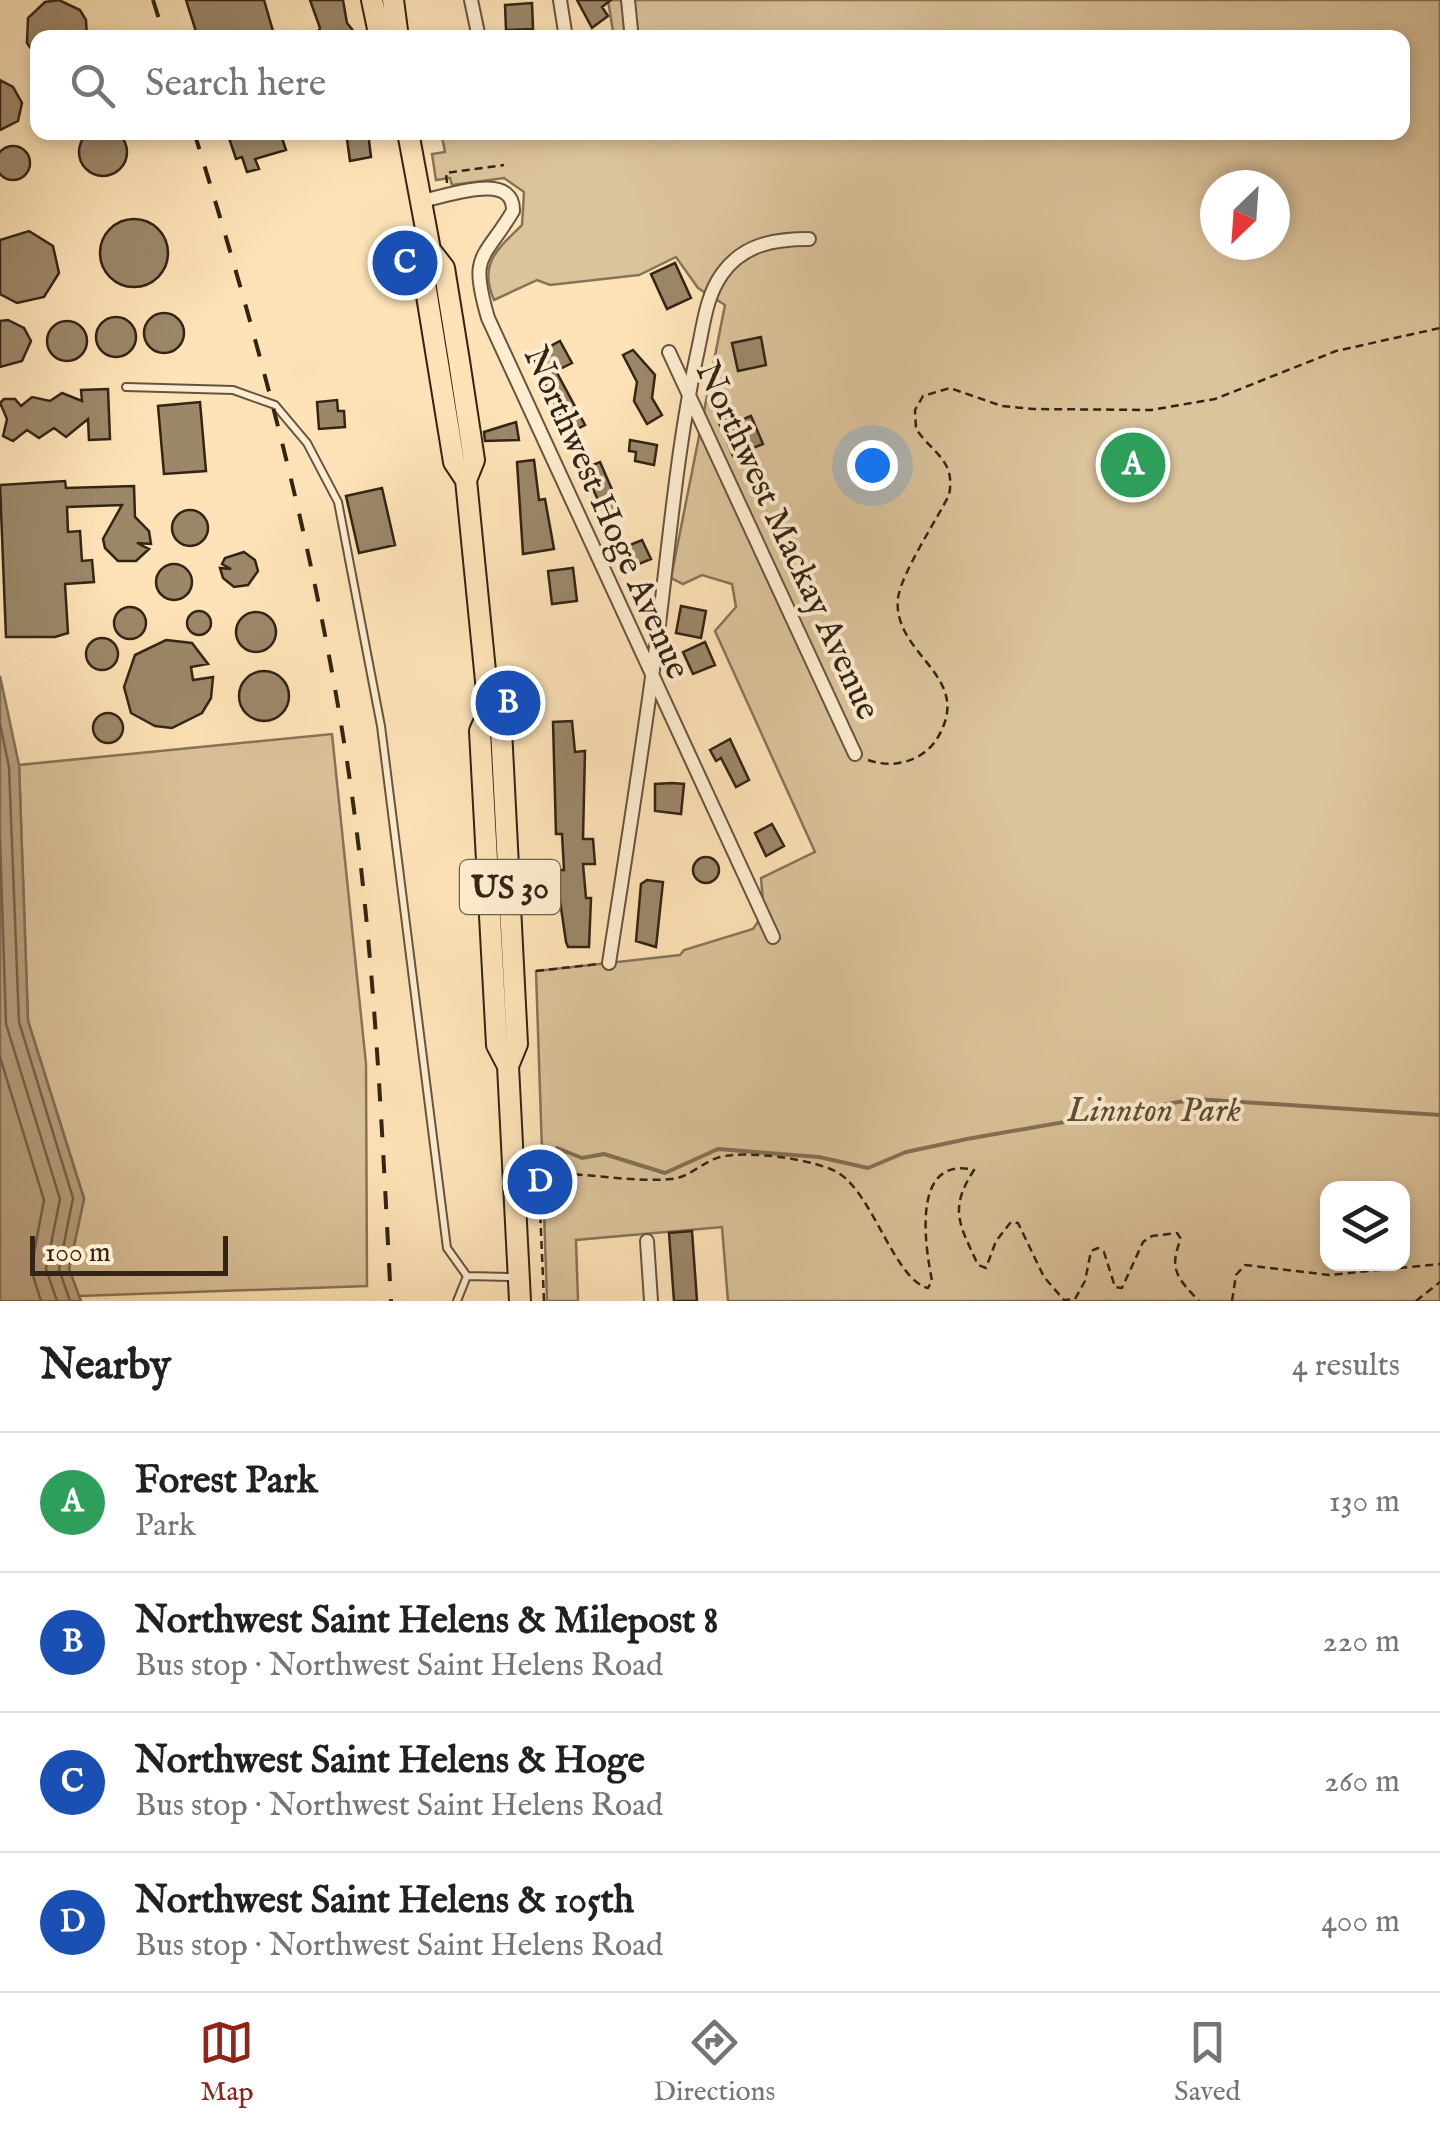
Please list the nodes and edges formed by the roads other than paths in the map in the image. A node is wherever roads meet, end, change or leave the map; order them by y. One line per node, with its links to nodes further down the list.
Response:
1 (372, 0): 6 (highway)
2 (393, 0): 7 (highway)
3 (471, 0): 8 (street)
4 (560, 0): 9 (street)
5 (628, 0): 10 (street)
6 (378, 30)
7 (397, 30)
8 (477, 30)
9 (565, 30)
10 (631, 30)
11 (410, 140): 12 (highway, US 30)
12 (421, 201): 17 (street, Northwest Hoge Avenue); 23 (highway, US 30)
13 (809, 239): 16 (street)
14 (669, 352): 16 (street, Northwest Mackay Avenue)
15 (126, 388): 22 (lane)
16 (689, 390): 17 (street); 18 (street, Northwest Mackay Avenue)
17 (652, 682): 19 (street, Northwest Hoge Avenue); 20 (street)
18 (856, 754)
19 (773, 937)
20 (609, 963)
21 (647, 1241): 26 (street)
22 (467, 1276): 23 (lane); 24 (lane)
23 (519, 1278): 25 (highway, US 30)
24 (458, 1301)
25 (520, 1301)
26 (651, 1301)

